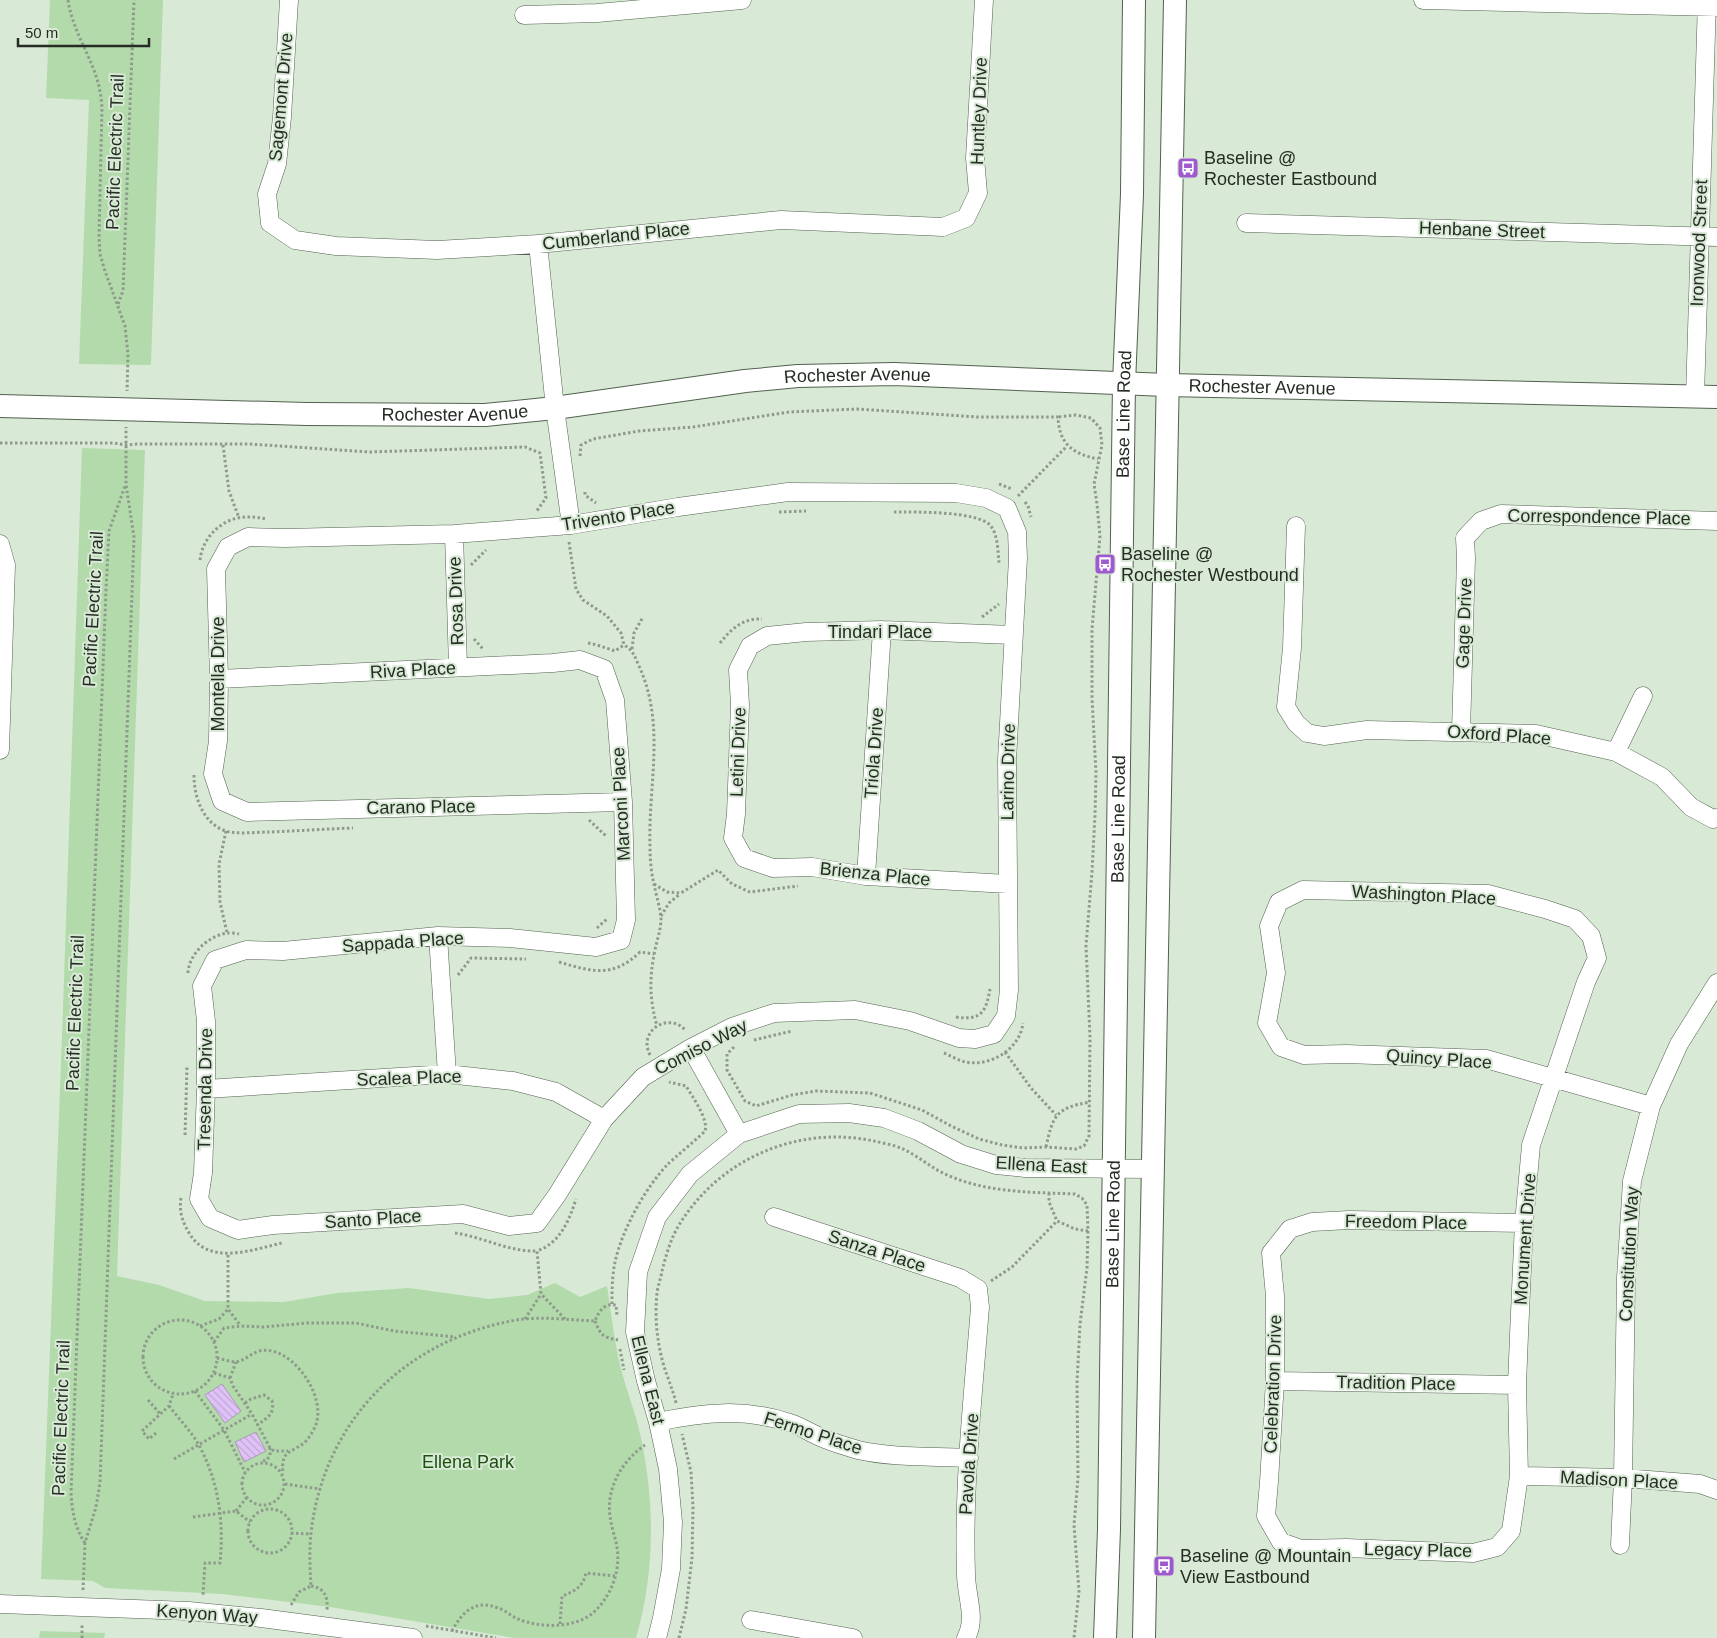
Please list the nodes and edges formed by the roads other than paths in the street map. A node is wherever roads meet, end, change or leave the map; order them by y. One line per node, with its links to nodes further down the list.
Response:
1 (289, 0): 11 (street, Sagemont Drive)
2 (742, 0): 9 (street)
3 (968, 0): 4 (street)
4 (984, 0): 10 (street, Huntley Drive)
5 (1134, 0): 15 (main road, Base Line Road)
6 (1175, 0): 16 (main road)
7 (1423, 0): 8 (street)
8 (1710, 4): 13 (street, Ironwood Street)
9 (524, 15)
10 (966, 218): 14 (street, Cumberland Place)
11 (270, 223): 14 (street, Cumberland Place)
12 (1246, 223): 13 (street, Henbane Street)
13 (1708, 237): 17 (street, Ironwood Street)
14 (538, 244): 19 (street)
15 (1124, 383): 16 (main road, Rochester Avenue); 19 (main road, Rochester Avenue); 59 (main road, Base Line Road)
16 (1167, 385): 17 (main road, Rochester Avenue); 60 (main road)
17 (1706, 397)
18 (0, 406): 19 (main road, Rochester Avenue)
19 (555, 408): 23 (street)
20 (1007, 508): 23 (street, Trivento Place); 29 (street, Larino Drive)
21 (1717, 520): 22 (street, Correspondence Place)
22 (1481, 521): 36 (street, Gage Drive)
23 (570, 525): 25 (street, Trivento Place)
24 (1296, 526): 36 (street, Oxford Place)
25 (454, 534): 27 (street, Trivento Place); 32 (street, Rosa Drive)
26 (0, 544): 31 (street)
27 (228, 547): 34 (street, Montella Drive)
28 (882, 630): 29 (street, Tindari Place); 30 (street, Tindari Place); 43 (street, Triola Drive)
29 (1013, 635): 44 (street, Larino Drive)
30 (750, 646): 42 (street, Letini Drive)
31 (2, 667): 37 (street)
32 (458, 668): 33 (street, Riva Place); 34 (street, Riva Place)
33 (604, 669): 40 (street, Marconi Place)
34 (219, 679): 39 (street, Montella Drive)
35 (1643, 696): 38 (street)
36 (1460, 731): 38 (street, Oxford Place)
37 (0, 750)
38 (1616, 752): 41 (street, Oxford Place)
39 (222, 801): 40 (street, Carano Place)
40 (623, 802): 47 (street, Marconi Place)
41 (1715, 819)
42 (744, 858): 43 (street, Brienza Place)
43 (866, 876): 44 (street, Brienza Place)
44 (1008, 884): 50 (street, Larino Drive)
45 (438, 936): 47 (street, Sappada Place); 48 (street, Sappada Place); 53 (street)
46 (1591, 936): 52 (street, Washington Place); 54 (street, Monument Drive)
47 (621, 940)
48 (215, 960): 55 (street, Tresenda Drive)
49 (1717, 983): 56 (street, Constitution Way)
50 (994, 1034): 51 (street, Comiso Way)
51 (688, 1040): 57 (street, Comiso Way); 58 (street)
52 (1281, 1047): 54 (street, Quincy Place)
53 (447, 1074): 55 (street, Scalea Place); 57 (street, Scalea Place)
54 (1553, 1079): 56 (street, Quincy Place); 64 (street, Monument Drive)
55 (206, 1089): 62 (street, Tresenda Drive)
56 (1652, 1106): 72 (street, Constitution Way)
57 (604, 1119): 63 (street, Comiso Way)
58 (739, 1134): 59 (street, Ellena East); 69 (street, Ellena East)
59 (1113, 1169): 60 (street, Ellena East); 83 (main road, Base Line Road)
60 (1153, 1169): 84 (main road)
61 (774, 1217): 66 (street, Sanza Place)
62 (210, 1218): 63 (street, Santo Place)
63 (538, 1223)
64 (1524, 1223): 65 (street, Freedom Place); 68 (street, Monument Drive)
65 (1290, 1229): 67 (street, Celebration Drive)
66 (978, 1289): 70 (street, Pavola Drive)
67 (1275, 1381): 68 (street, Tradition Place); 74 (street, Celebration Drive)
68 (1517, 1385): 71 (street, Monument Drive)
69 (658, 1422): 70 (street, Fermo Place); 80 (street, Ellena East)
70 (968, 1458): 82 (street, Pavola Drive)
71 (1519, 1476): 72 (street, Madison Place); 76 (street, Monument Drive)
72 (1623, 1478): 73 (street, Madison Place); 75 (street, Constitution Way)
73 (1717, 1490)
74 (1281, 1542): 76 (street, Legacy Place)
75 (1620, 1545)
76 (1497, 1547)
77 (0, 1604): 79 (street, Kenyon Way)
78 (751, 1620): 81 (street)
79 (418, 1632)
80 (657, 1638)
81 (853, 1638)
82 (966, 1638)
83 (1105, 1638)
84 (1144, 1638)

